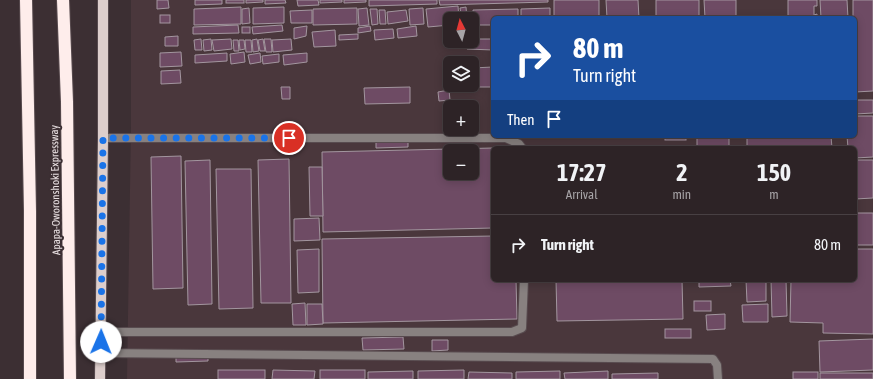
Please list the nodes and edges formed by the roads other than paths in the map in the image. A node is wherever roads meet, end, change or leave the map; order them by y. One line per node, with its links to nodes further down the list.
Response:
1 (26, 0): 13 (highway)
2 (64, 0): 14 (highway, Apapa-Oworonshoki Expressway)
3 (102, 0): 4 (main road)
4 (103, 138): 5 (lane); 11 (main road)
5 (491, 138)
6 (491, 138): 7 (lane)
7 (506, 138)
8 (506, 138): 9 (lane)
9 (520, 146)
10 (524, 282): 11 (lane)
11 (101, 332): 12 (main road)
12 (100, 353): 15 (main road); 16 (lane)
13 (30, 379)
14 (70, 379)
15 (100, 379)
16 (718, 379)

